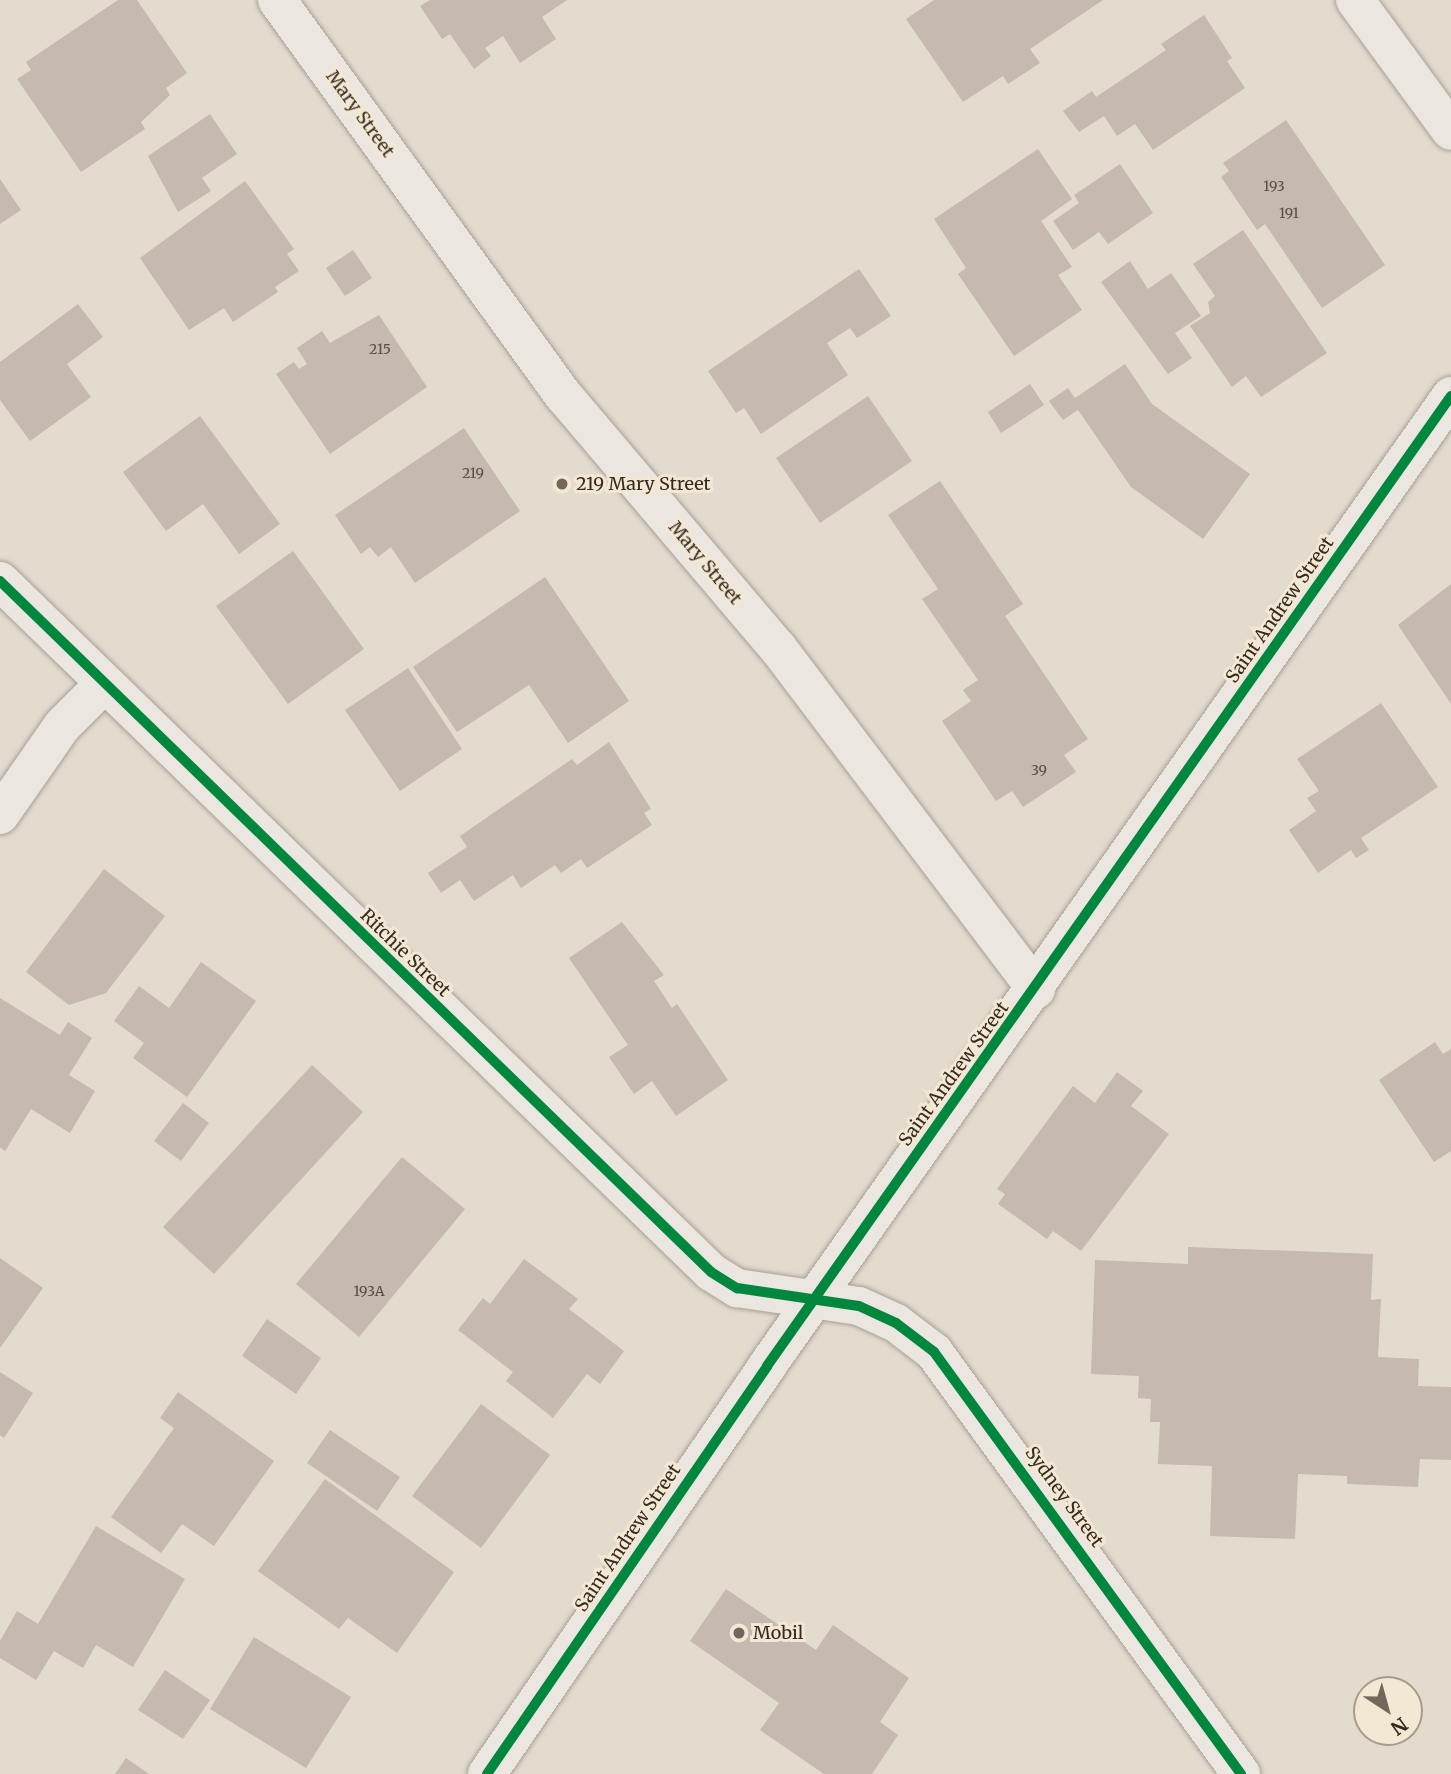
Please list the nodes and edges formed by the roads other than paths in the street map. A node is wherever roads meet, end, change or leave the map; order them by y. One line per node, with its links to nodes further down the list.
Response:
1 (277, 0): 8 (street, Mary Street)
2 (1355, 0): 3 (street)
3 (1451, 131)
4 (1445, 415): 8 (street, Saint Andrew Street)
5 (0, 581): 6 (street, Ritchie Street)
6 (103, 685): 7 (street); 9 (street, Ritchie Street)
7 (0, 815)
8 (1036, 989): 9 (street, Saint Andrew Street)
9 (814, 1299): 10 (street, Saint Andrew Street); 11 (street, Sydney Street)
10 (487, 1774)
11 (1241, 1774)

